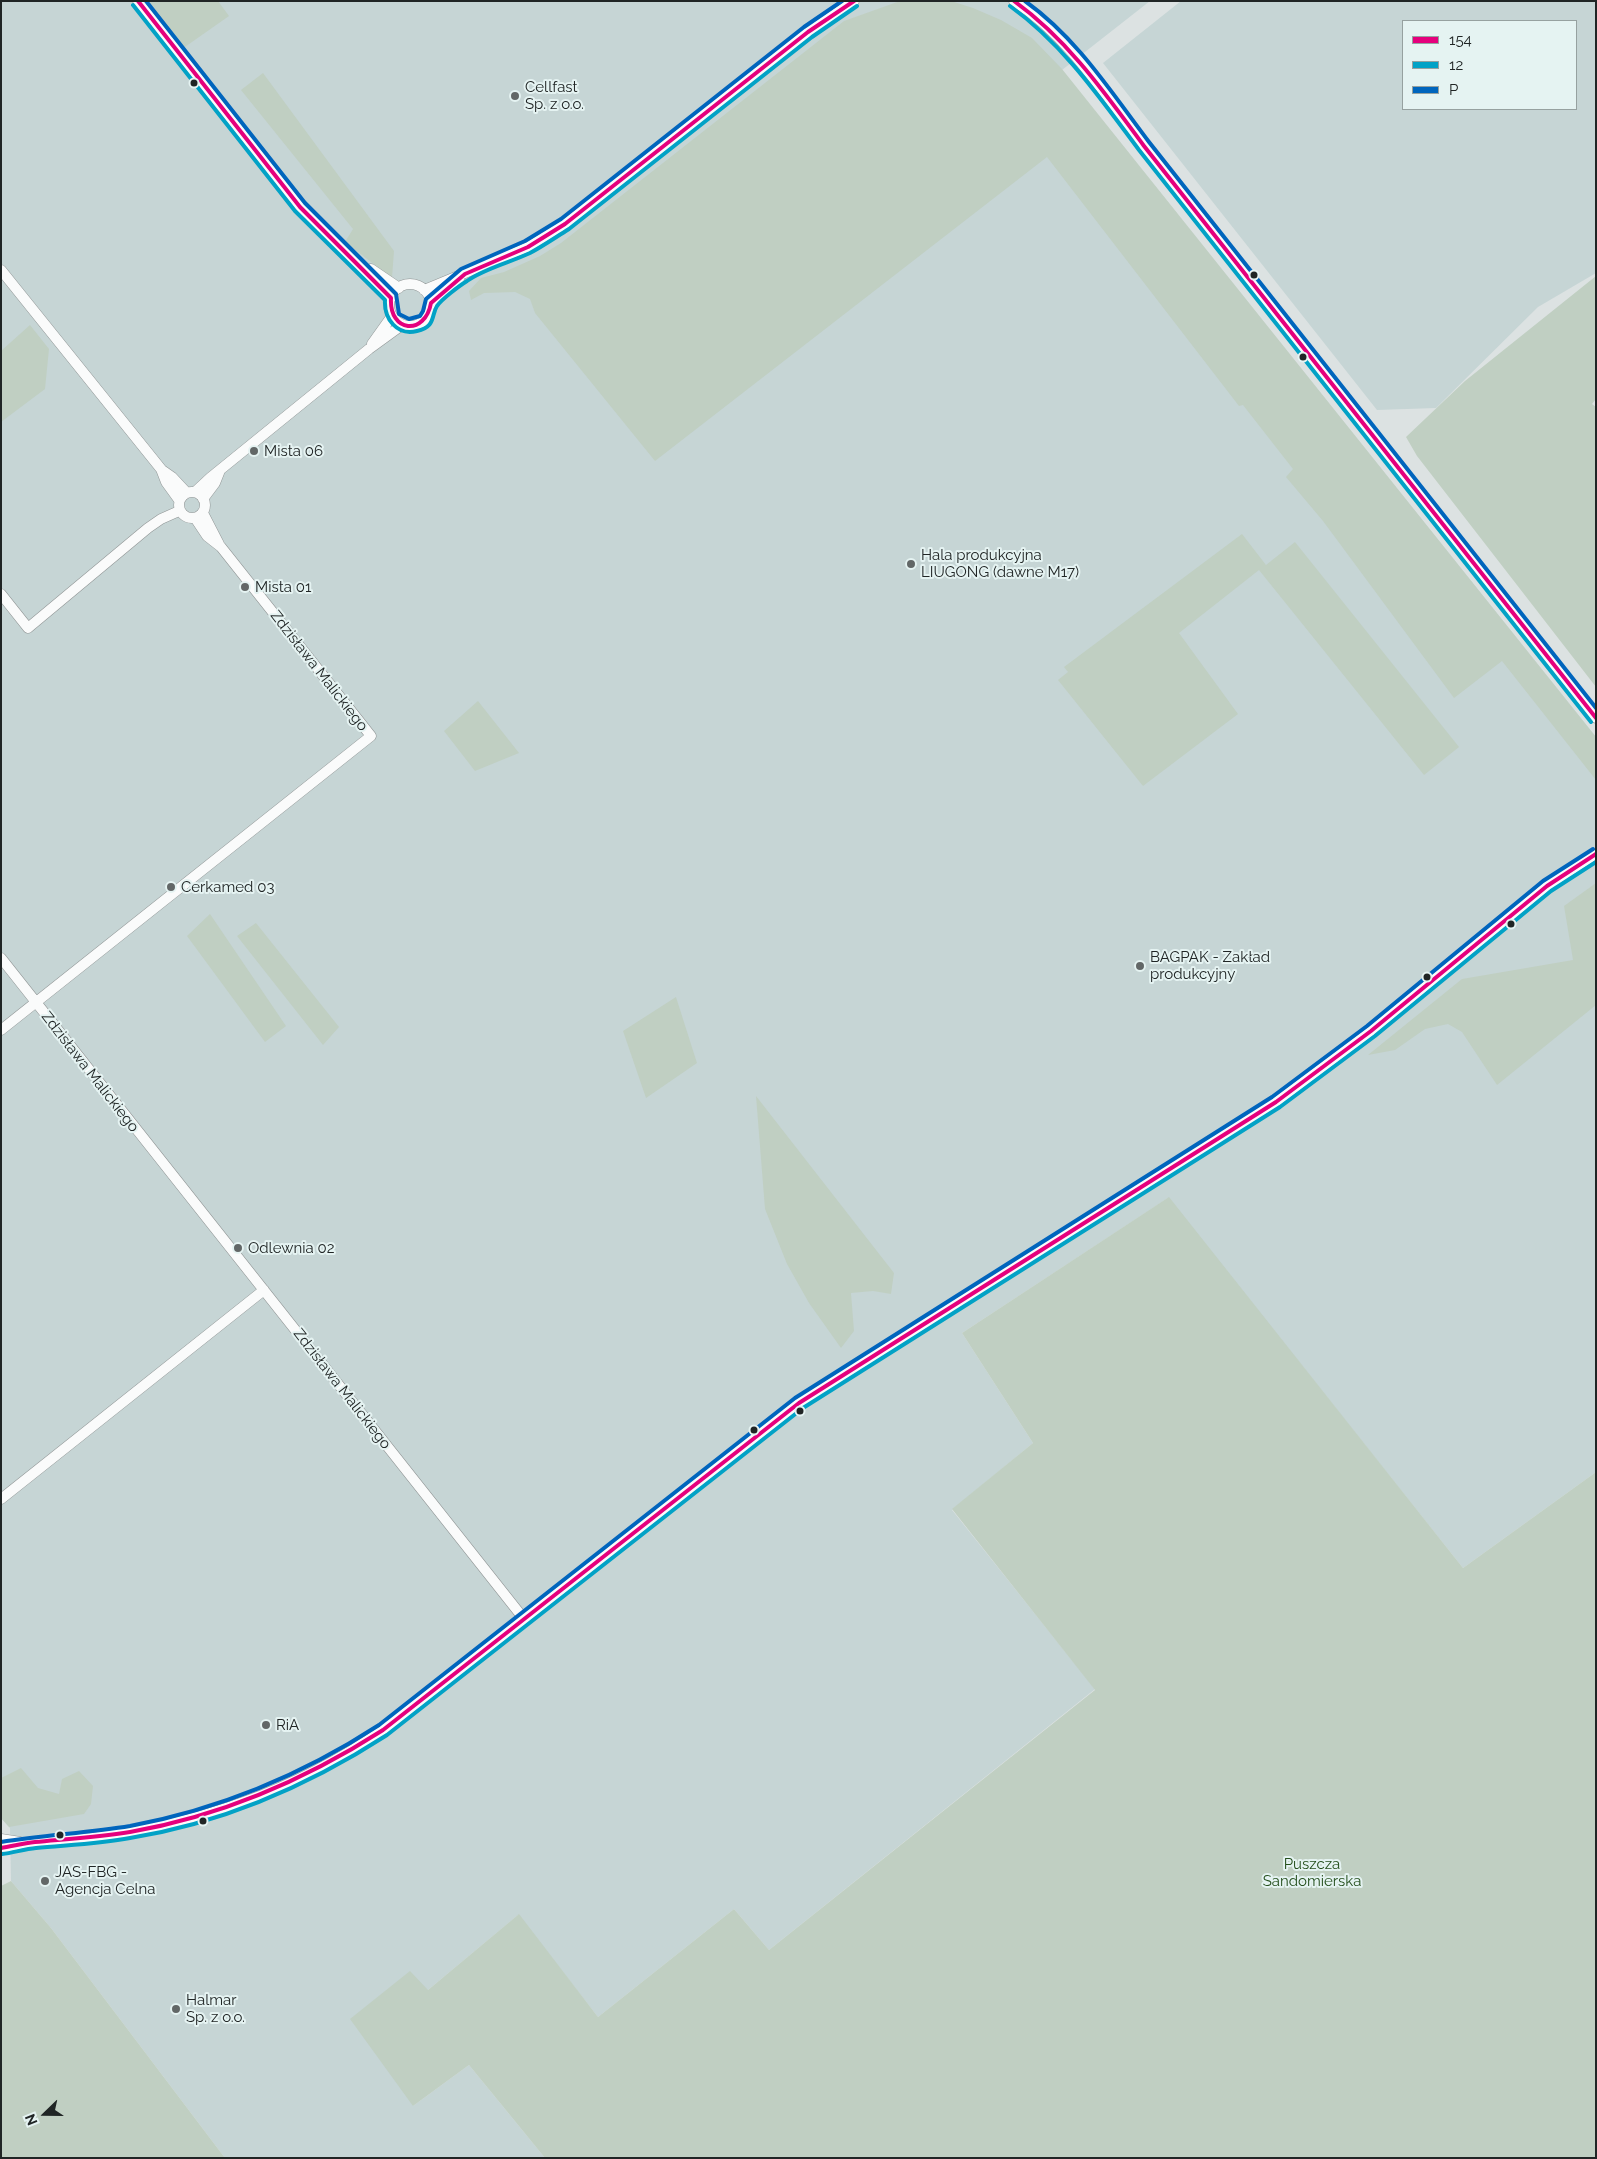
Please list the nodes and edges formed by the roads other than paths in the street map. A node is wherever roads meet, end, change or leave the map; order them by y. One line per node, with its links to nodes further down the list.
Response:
1 (138, 1): 4 (street)
2 (854, 1): 6 (street)
3 (1014, 1): 17 (street)
4 (346, 252): 7 (street); 9 (street)
5 (1, 270): 14 (street)
6 (465, 274): 8 (street); 10 (street)
7 (399, 288): 8 (street); 9 (street)
8 (424, 290): 10 (street)
9 (391, 298): 11 (street)
10 (431, 303): 12 (street)
11 (392, 316): 12 (street); 13 (street)
12 (402, 325): 13 (street)
13 (369, 349): 14 (street)
14 (189, 499): 15 (street); 15 (street); 16 (street)
15 (199, 516): 20 (street, Zdzisława Malickiego)
16 (1, 594)
17 (1596, 718)
18 (1596, 854): 24 (street)
19 (1, 958): 20 (street)
20 (35, 1002): 21 (street); 22 (street, Zdzisława Malickiego)
21 (1, 1030)
22 (264, 1290): 23 (street); 24 (street, Zdzisława Malickiego)
23 (1, 1499)
24 (524, 1619): 26 (street)
25 (1, 1839): 26 (street)
26 (26, 1843): 27 (street)
27 (1, 1848)

